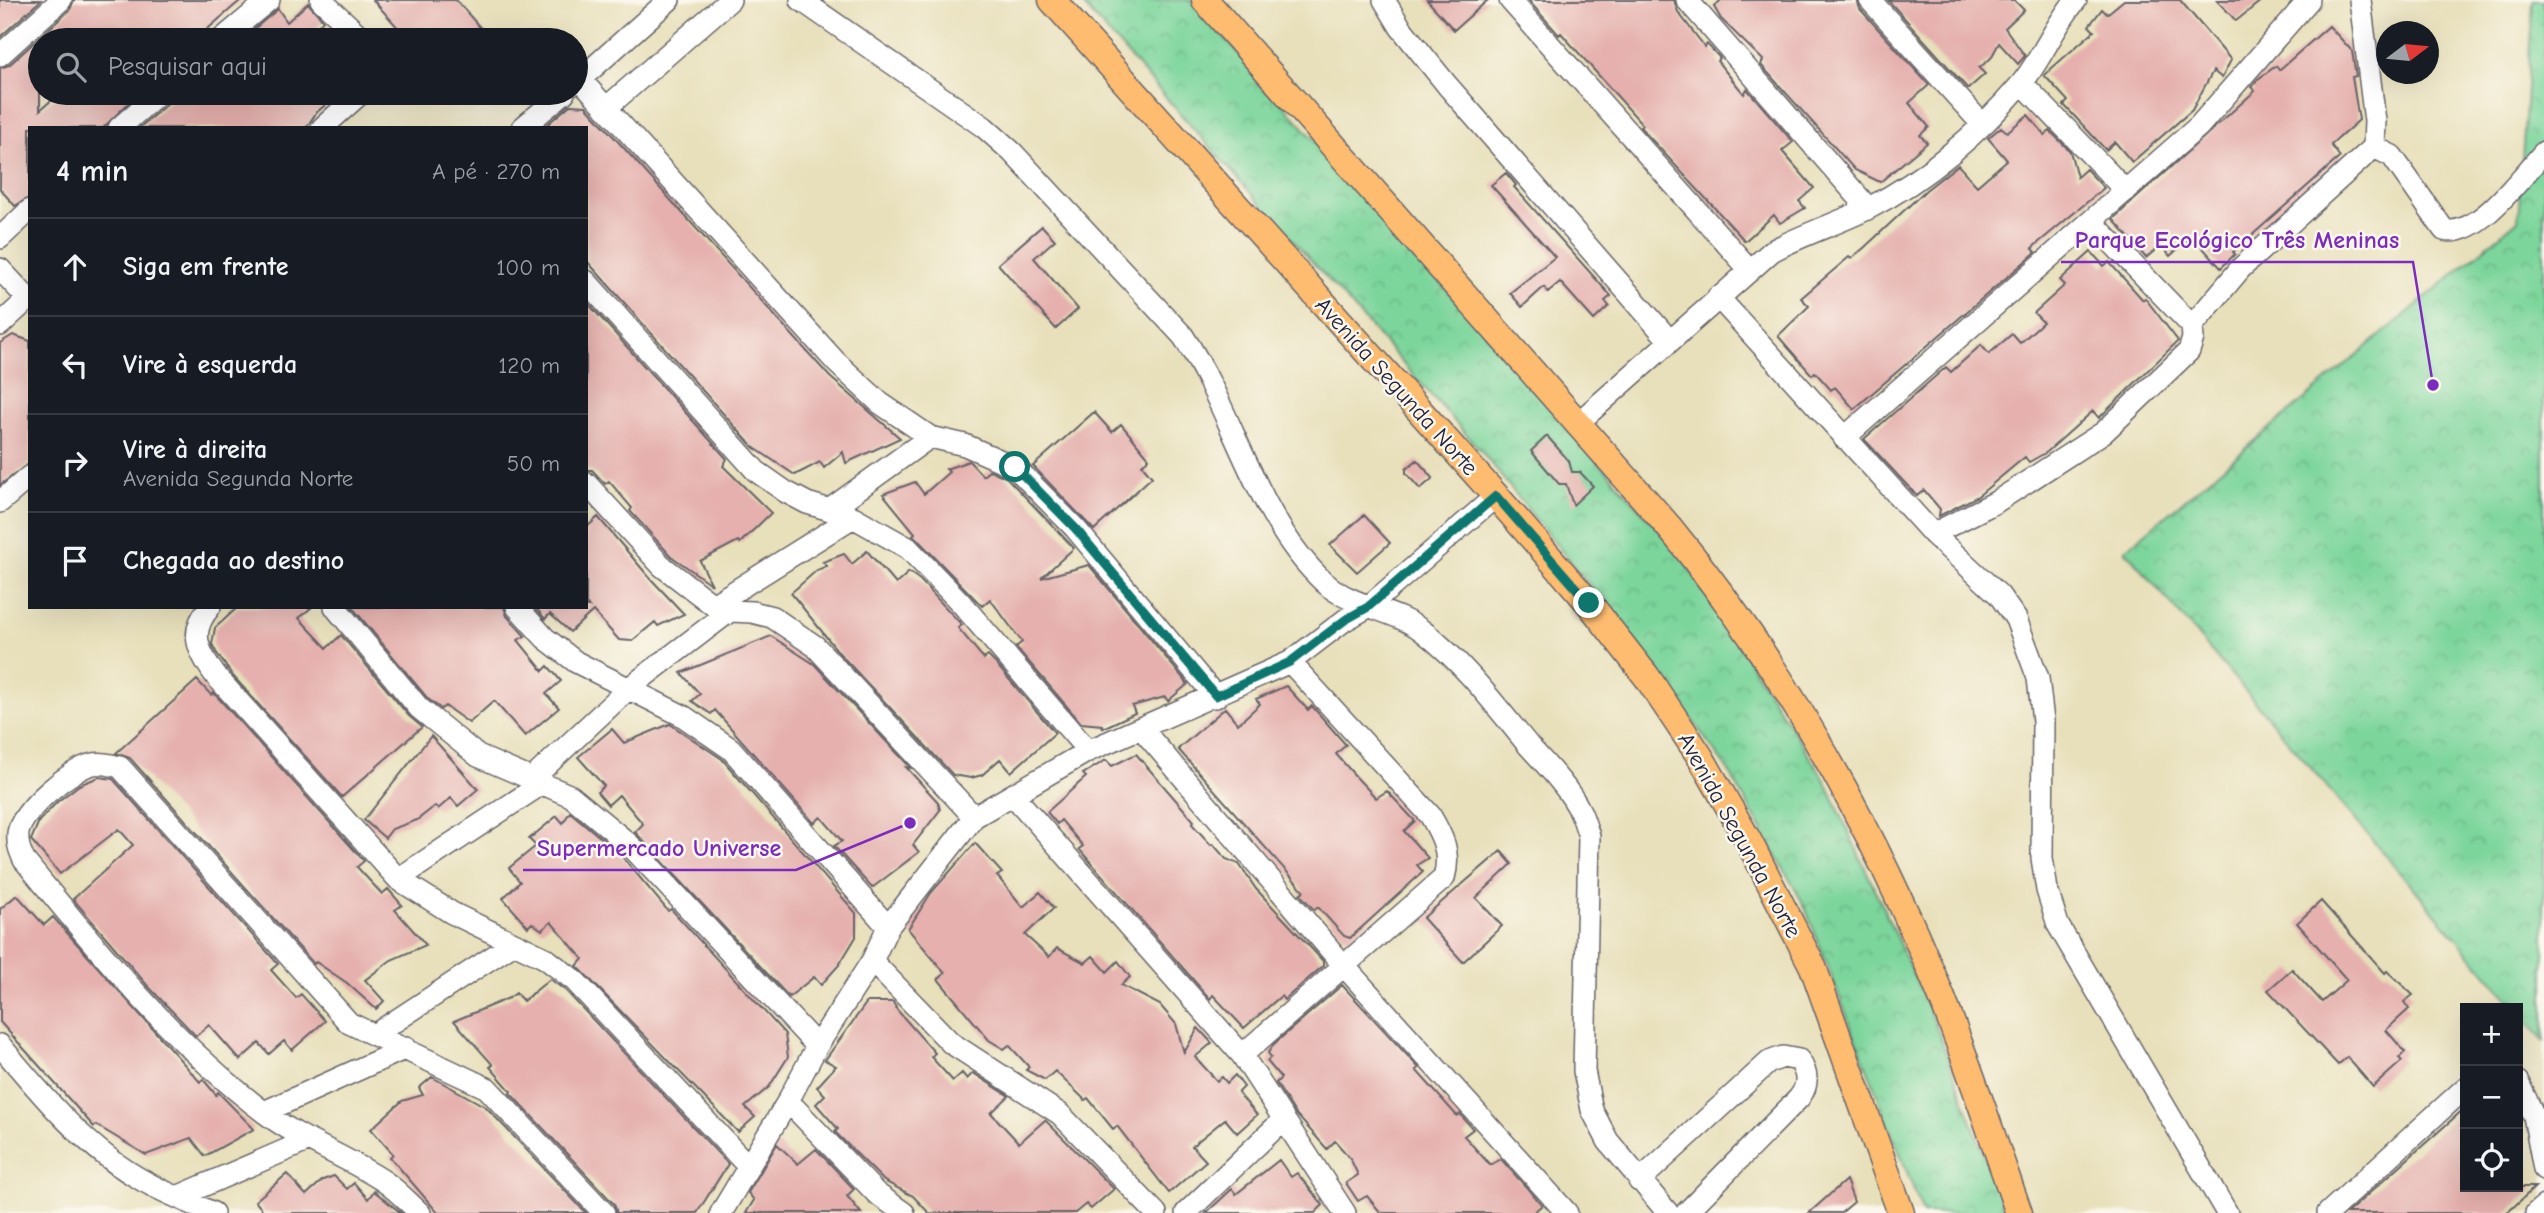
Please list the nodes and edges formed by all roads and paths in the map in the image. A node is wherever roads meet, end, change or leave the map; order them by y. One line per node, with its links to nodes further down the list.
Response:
1 (61, 0): 16 (street)
2 (269, 0): 17 (street)
3 (321, 0): 18 (street)
4 (669, 0): 21 (street)
5 (730, 0): 27 (street)
6 (801, 0): 58 (street)
7 (1052, 0): 53 (main road, Avenida Segunda Norte)
8 (1205, 0): 48 (main road)
9 (1384, 0): 47 (street)
10 (1510, 0): 40 (street)
11 (1687, 0): 35 (street)
12 (1870, 0): 28 (street)
13 (2309, 0): 34 (street)
14 (2360, 0): 32 (street)
15 (2063, 5): 22 (street)
16 (30, 28)
17 (235, 28)
18 (351, 28)
19 (28, 30): 20 (street)
20 (0, 55)
21 (588, 72)
22 (2022, 83): 28 (street); 34 (street)
23 (588, 95): 27 (street)
24 (145, 105): 29 (street)
25 (348, 105): 30 (street)
26 (549, 105): 31 (street)
27 (606, 108): 49 (street)
28 (1982, 123): 35 (street)
29 (121, 126)
30 (324, 126)
31 (524, 126)
32 (2374, 147): 33 (street); 46 (street)
33 (2544, 152)
34 (2126, 191): 37 (street)
35 (1868, 208): 40 (street)
36 (28, 212): 38 (street)
37 (2092, 222): 46 (street); 50 (street)
38 (0, 238)
39 (0, 269): 43 (street)
40 (1749, 269): 42 (street)
41 (588, 283): 55 (street)
42 (1718, 297): 47 (street); 50 (street)
43 (28, 299)
44 (28, 301): 45 (street)
45 (0, 325)
46 (2192, 326): 57 (street)
47 (1670, 341): 48 (street)
48 (1579, 422): 104 (main road)
49 (930, 436): 55 (street); 65 (street)
50 (1844, 438): 57 (street)
51 (28, 478): 54 (street)
52 (588, 485): 59 (street)
53 (1496, 496): 58 (street); 103 (main road, Avenida Segunda Norte)
54 (0, 502)
55 (829, 510): 56 (street)
56 (853, 517): 59 (street); 67 (street)
57 (1933, 534): 105 (street)
58 (1368, 607): 63 (street); 89 (street)
59 (721, 608): 64 (street); 70 (street)
60 (209, 609): 71 (street)
61 (337, 609): 68 (street)
62 (519, 609): 64 (street)
63 (1290, 662): 65 (street); 75 (street)
64 (629, 688): 68 (street); 72 (street)
65 (1216, 696): 66 (street)
66 (1142, 729): 67 (street); 75 (street)
67 (1088, 751): 69 (street)
68 (537, 781): 71 (street); 78 (street)
69 (1013, 795): 70 (street); 80 (street)
70 (974, 817): 72 (street)
71 (398, 879): 73 (street)
72 (888, 927): 74 (street)
73 (514, 943): 76 (street); 87 (street)
74 (873, 961): 78 (street); 92 (street)
75 (1345, 967): 80 (street); 100 (street)
76 (374, 1035): 79 (street); 84 (street)
77 (0, 1045): 90 (street)
78 (817, 1046): 83 (street)
79 (406, 1048): 84 (street); 95 (street)
80 (1242, 1055): 85 (street)
81 (2523, 1092): 88 (street)
82 (2460, 1093): 106 (street)
83 (788, 1101): 87 (street); 97 (street)
84 (264, 1112): 86 (street)
85 (1283, 1120): 98 (street); 99 (street)
86 (309, 1140): 90 (street); 94 (street)
87 (748, 1166): 96 (street)
88 (2544, 1169)
89 (1639, 1181): 101 (street); 102 (street)
90 (177, 1197): 93 (street)
91 (2544, 1206): 107 (street)
92 (1143, 1209)
93 (213, 1213)
94 (420, 1213)
95 (604, 1213)
96 (721, 1213)
97 (904, 1213)
98 (1186, 1213)
99 (1345, 1213)
100 (1567, 1213)
101 (1668, 1213)
102 (1686, 1213)
103 (1901, 1213)
104 (2019, 1213)
105 (2227, 1213)
106 (2328, 1213)
107 (2536, 1213)

